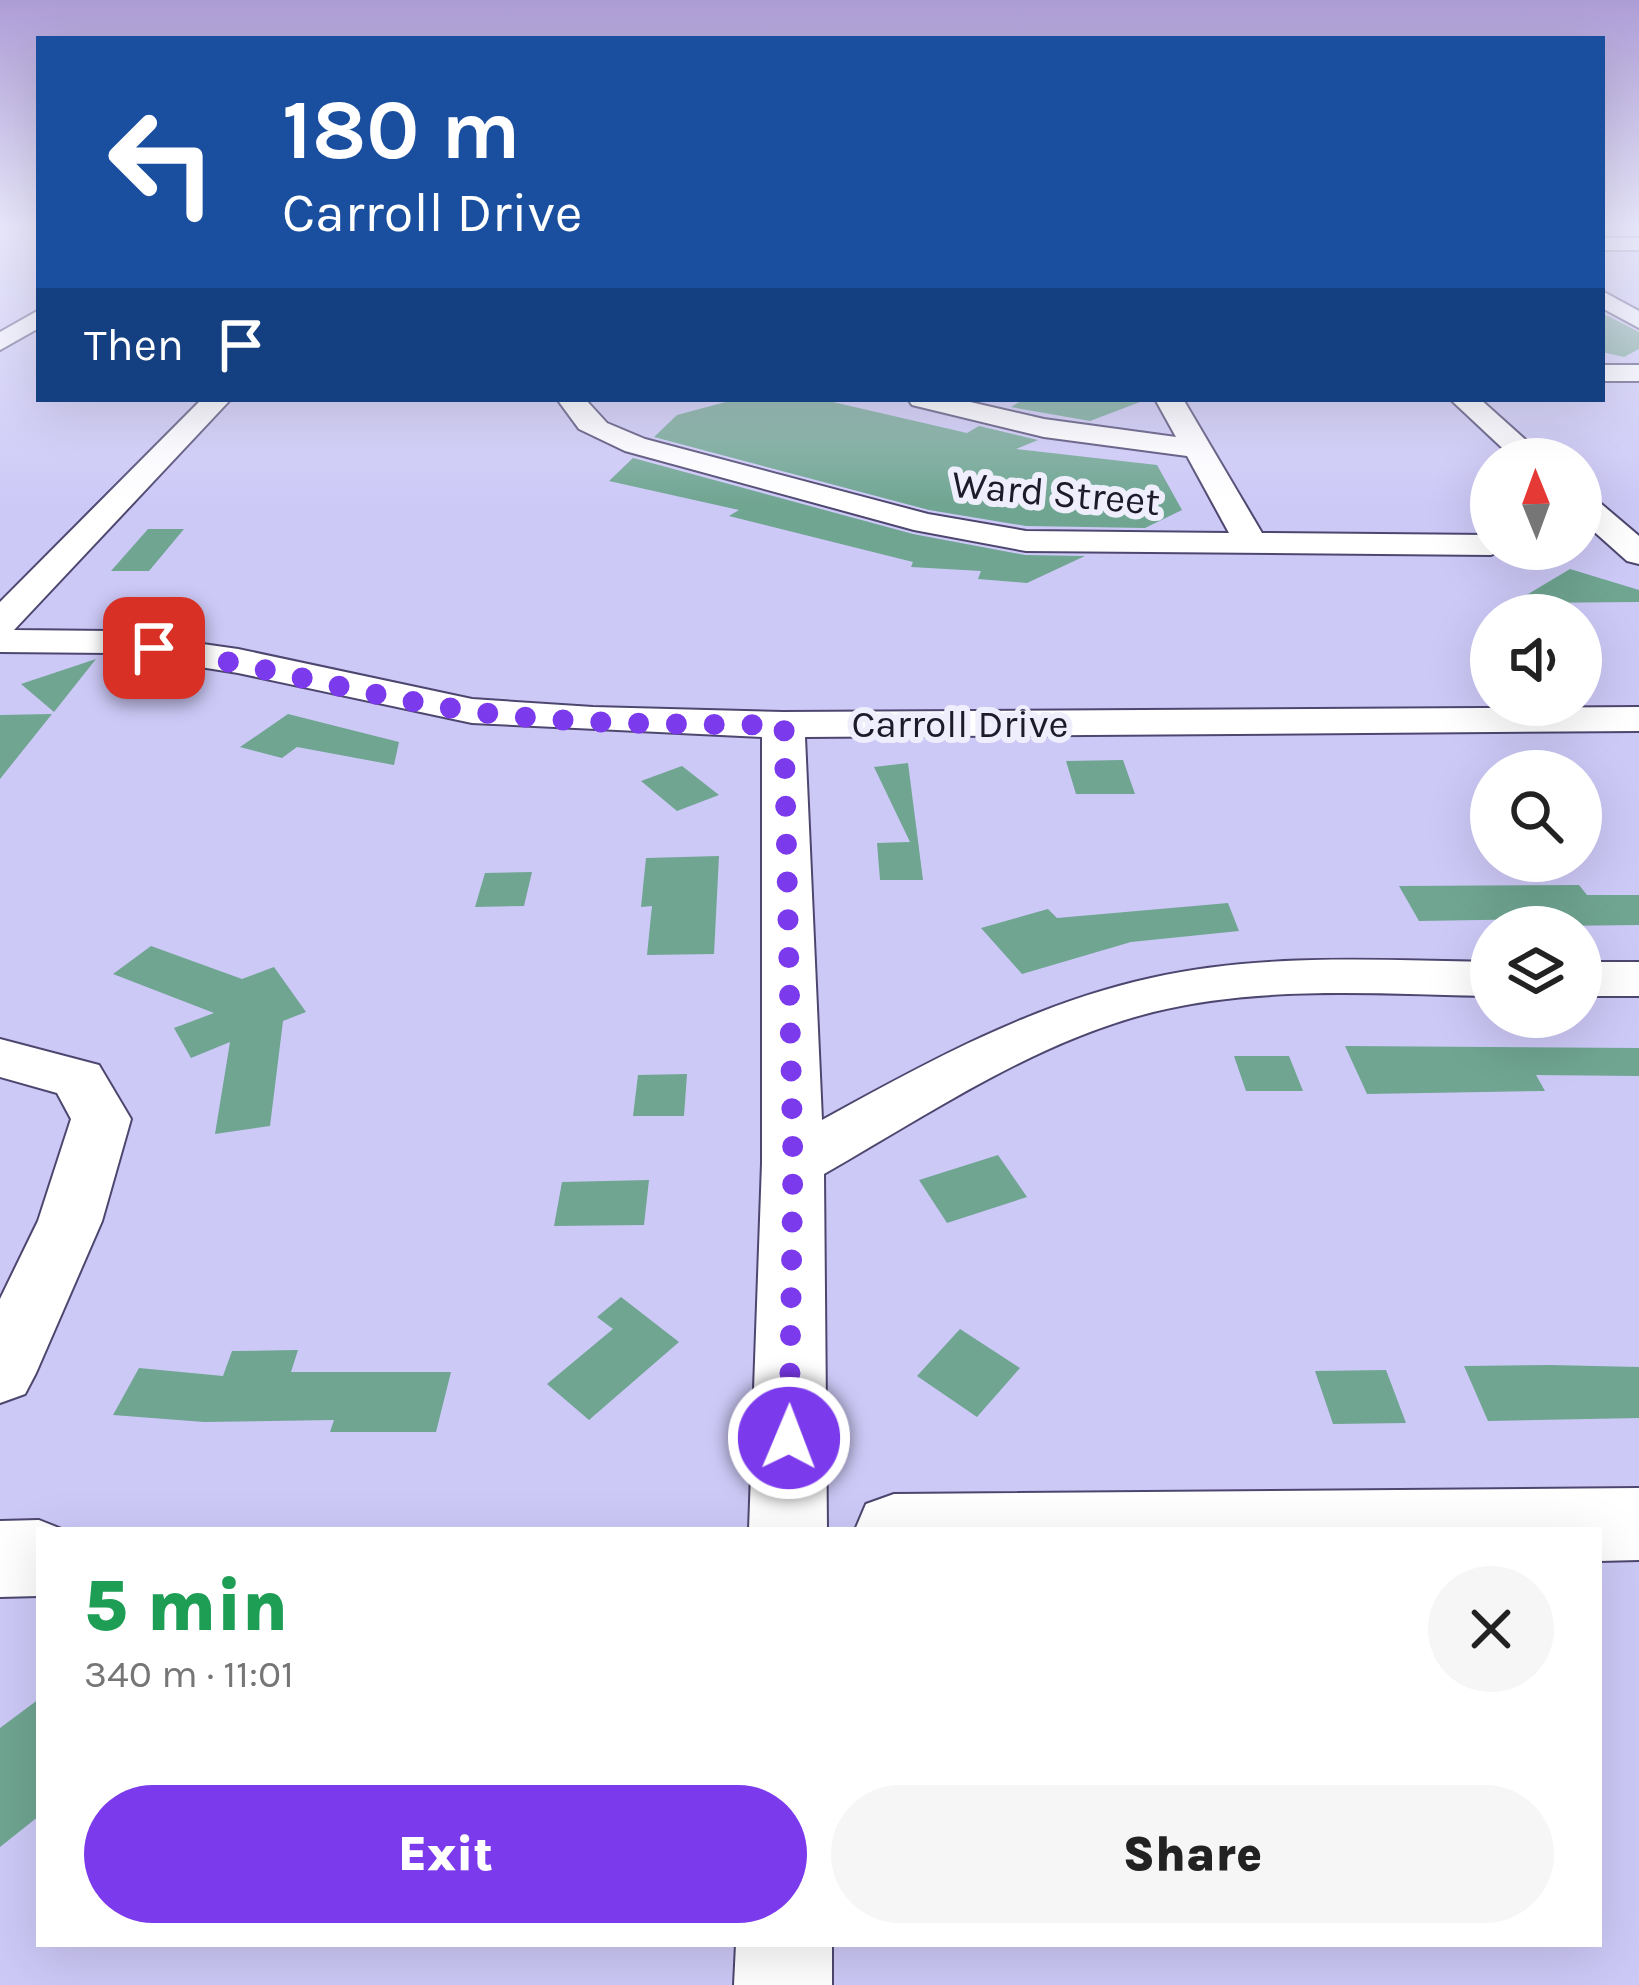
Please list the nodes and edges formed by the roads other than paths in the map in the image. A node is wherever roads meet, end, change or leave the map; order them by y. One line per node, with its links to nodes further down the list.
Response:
1 (34, 321): 2 (street)
2 (0, 343)
3 (1605, 373): 4 (street)
4 (1639, 373)
5 (214, 402): 17 (street)
6 (572, 402): 14 (street, Ward Street)
7 (935, 402): 11 (street)
8 (1170, 402): 11 (street)
9 (1467, 402): 10 (street)
10 (1508, 438)
11 (1199, 449): 14 (street)
12 (1602, 521): 16 (street)
13 (1470, 545): 14 (street, Ward Street)
14 (1252, 546)
15 (1602, 549): 16 (street)
16 (1636, 551)
17 (0, 623)
18 (0, 641): 20 (street, Carroll Drive)
19 (1639, 719): 20 (street, Carroll Drive)
20 (784, 725): 25 (street)
21 (1470, 979): 25 (street)
22 (1602, 979): 23 (street)
23 (1639, 979)
24 (0, 1058): 26 (street)
25 (793, 1163): 28 (street)
26 (0, 1373)
27 (1639, 1524): 29 (street)
28 (788, 1527)
29 (1266, 1527)
30 (36, 1558): 31 (street)
31 (0, 1559)
32 (784, 1947): 33 (street)
33 (783, 1985)

